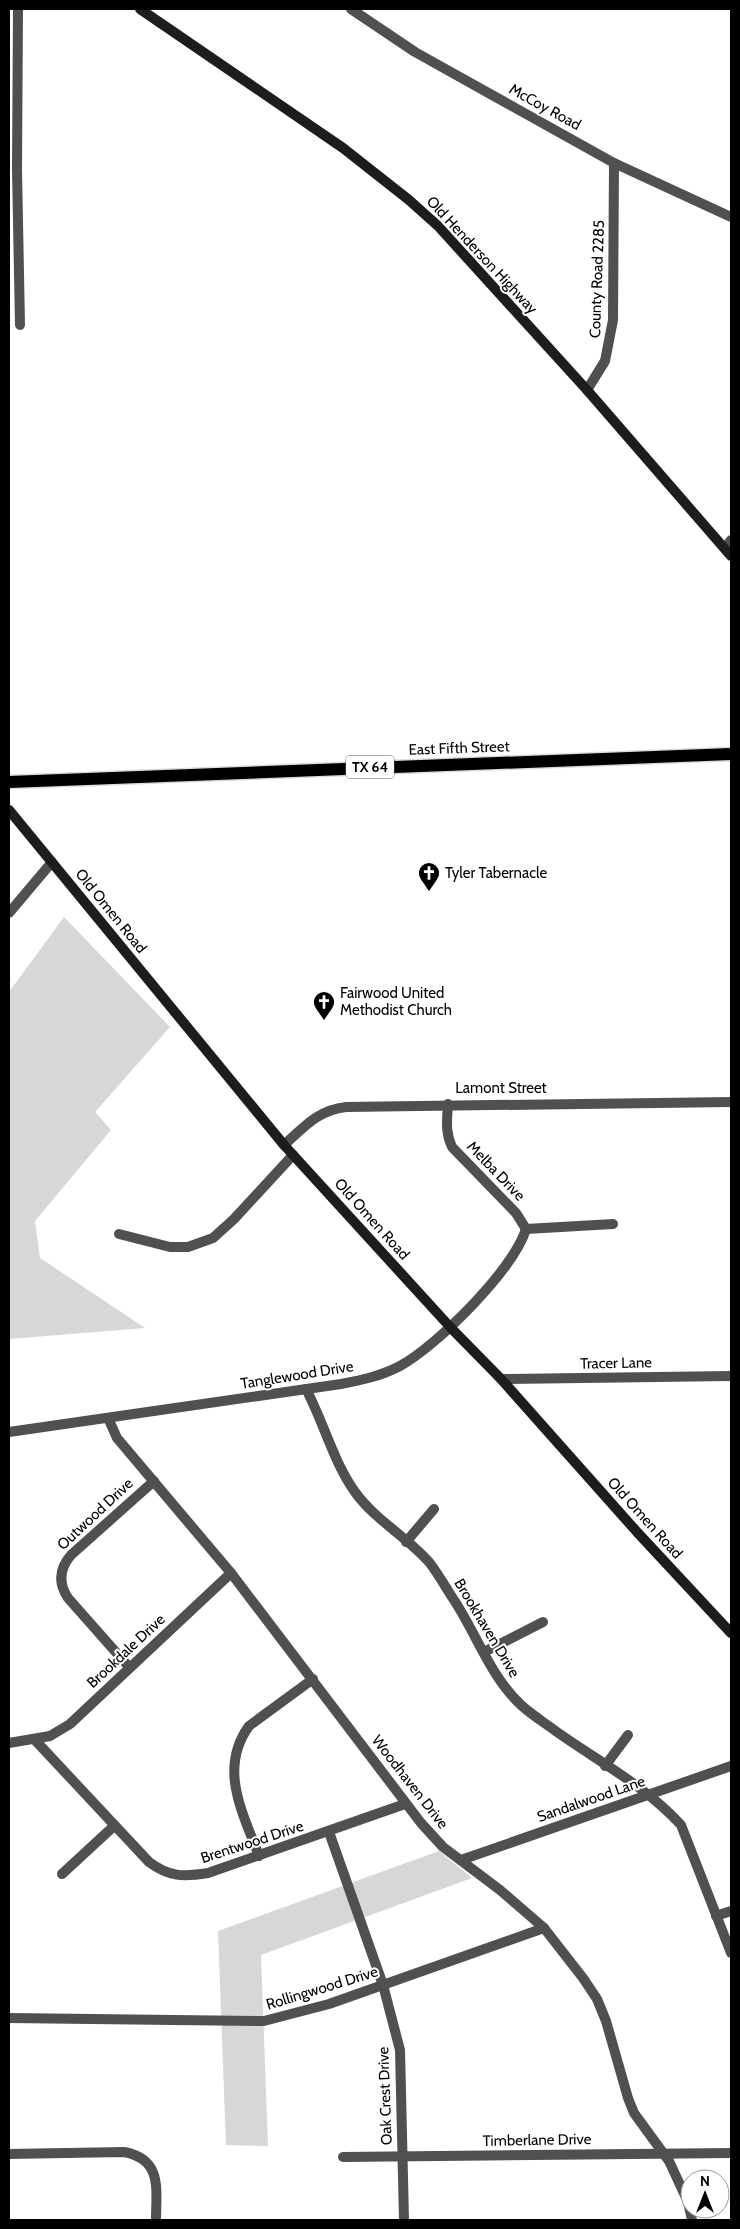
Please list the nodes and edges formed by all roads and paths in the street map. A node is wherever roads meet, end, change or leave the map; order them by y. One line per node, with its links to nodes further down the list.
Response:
1 (18, 9): 5 (street)
2 (140, 9): 8 (street, Old Henderson Highway)
3 (351, 9): 4 (street, McCoy Road)
4 (614, 163): 6 (street, McCoy Road); 8 (street, County Road 2285)
5 (13, 168): 7 (street)
6 (731, 218)
7 (20, 325)
8 (587, 390): 9 (street, Old Henderson Highway)
9 (729, 548)
10 (731, 754): 11 (main road, East Fifth Street / TX 64)
11 (9, 782)
12 (9, 810): 13 (street, Old Omen Road)
13 (52, 862): 14 (street); 17 (street, Old Omen Road)
14 (9, 913)
15 (731, 1102): 16 (street, Lamont Street)
16 (448, 1104): 17 (street, Lamont Street); 20 (street, Melba Drive)
17 (284, 1145): 18 (street, Old Omen Road)
18 (293, 1155): 21 (street); 22 (street, Old Omen Road)
19 (613, 1224): 20 (street)
20 (526, 1229): 22 (street, Tanglewood Drive)
21 (118, 1234)
22 (450, 1328): 24 (street, Old Omen Road); 25 (street, Tanglewood Drive)
23 (731, 1376): 24 (street, Tracer Lane)
24 (501, 1380): 33 (street, Old Omen Road)
25 (306, 1390): 26 (street, Tanglewood Drive); 30 (street, Brookhaven Drive)
26 (108, 1418): 27 (street, Tanglewood Drive); 28 (street, Woodhaven Drive)
27 (9, 1432)
28 (154, 1481): 31 (street, Woodhaven Drive); 35 (street, Outwood Drive)
29 (434, 1509): 30 (street)
30 (406, 1542): 34 (street, Brookhaven Drive)
31 (231, 1573): 35 (street, Brookdale Drive); 36 (street, Woodhaven Drive)
32 (543, 1622): 34 (street)
33 (731, 1633)
34 (484, 1652): 40 (street, Brookhaven Drive)
35 (129, 1667): 38 (street, Brookdale Drive)
36 (313, 1679): 43 (street, Woodhaven Drive); 46 (street)
37 (628, 1735): 40 (street)
38 (34, 1739): 39 (street); 44 (street, Brentwood Drive)
39 (9, 1743)
40 (605, 1766): 42 (street, Brookhaven Drive)
41 (731, 1766): 42 (street, Sandalwood Lane)
42 (648, 1795): 47 (street, Sandalwood Lane); 50 (street, Brookhaven Drive)
43 (405, 1804): 45 (street, Brentwood Drive); 47 (street, Woodhaven Drive)
44 (114, 1826): 46 (street, Brentwood Drive); 48 (street)
45 (329, 1832): 46 (street, Brentwood Drive); 53 (street, Oak Crest Drive)
46 (259, 1856)
47 (461, 1860): 51 (street, Woodhaven Drive)
48 (62, 1874)
49 (731, 1911): 50 (street)
50 (716, 1916): 52 (street, Brookhaven Drive)
51 (544, 1928): 53 (street, Rollingwood Drive); 55 (street, Woodhaven Drive)
52 (731, 1954)
53 (383, 1985): 54 (street, Rollingwood Drive); 59 (street, Oak Crest Drive)
54 (9, 2018)
55 (663, 2153): 56 (street, Timberlane Drive); 59 (street, Timberlane Drive); 62 (street, Woodhaven Drive)
56 (731, 2153)
57 (9, 2154): 60 (street)
58 (344, 2157): 59 (street, Timberlane Drive)
59 (402, 2157): 61 (street, Oak Crest Drive)
60 (156, 2220)
61 (404, 2220)
62 (692, 2220)

